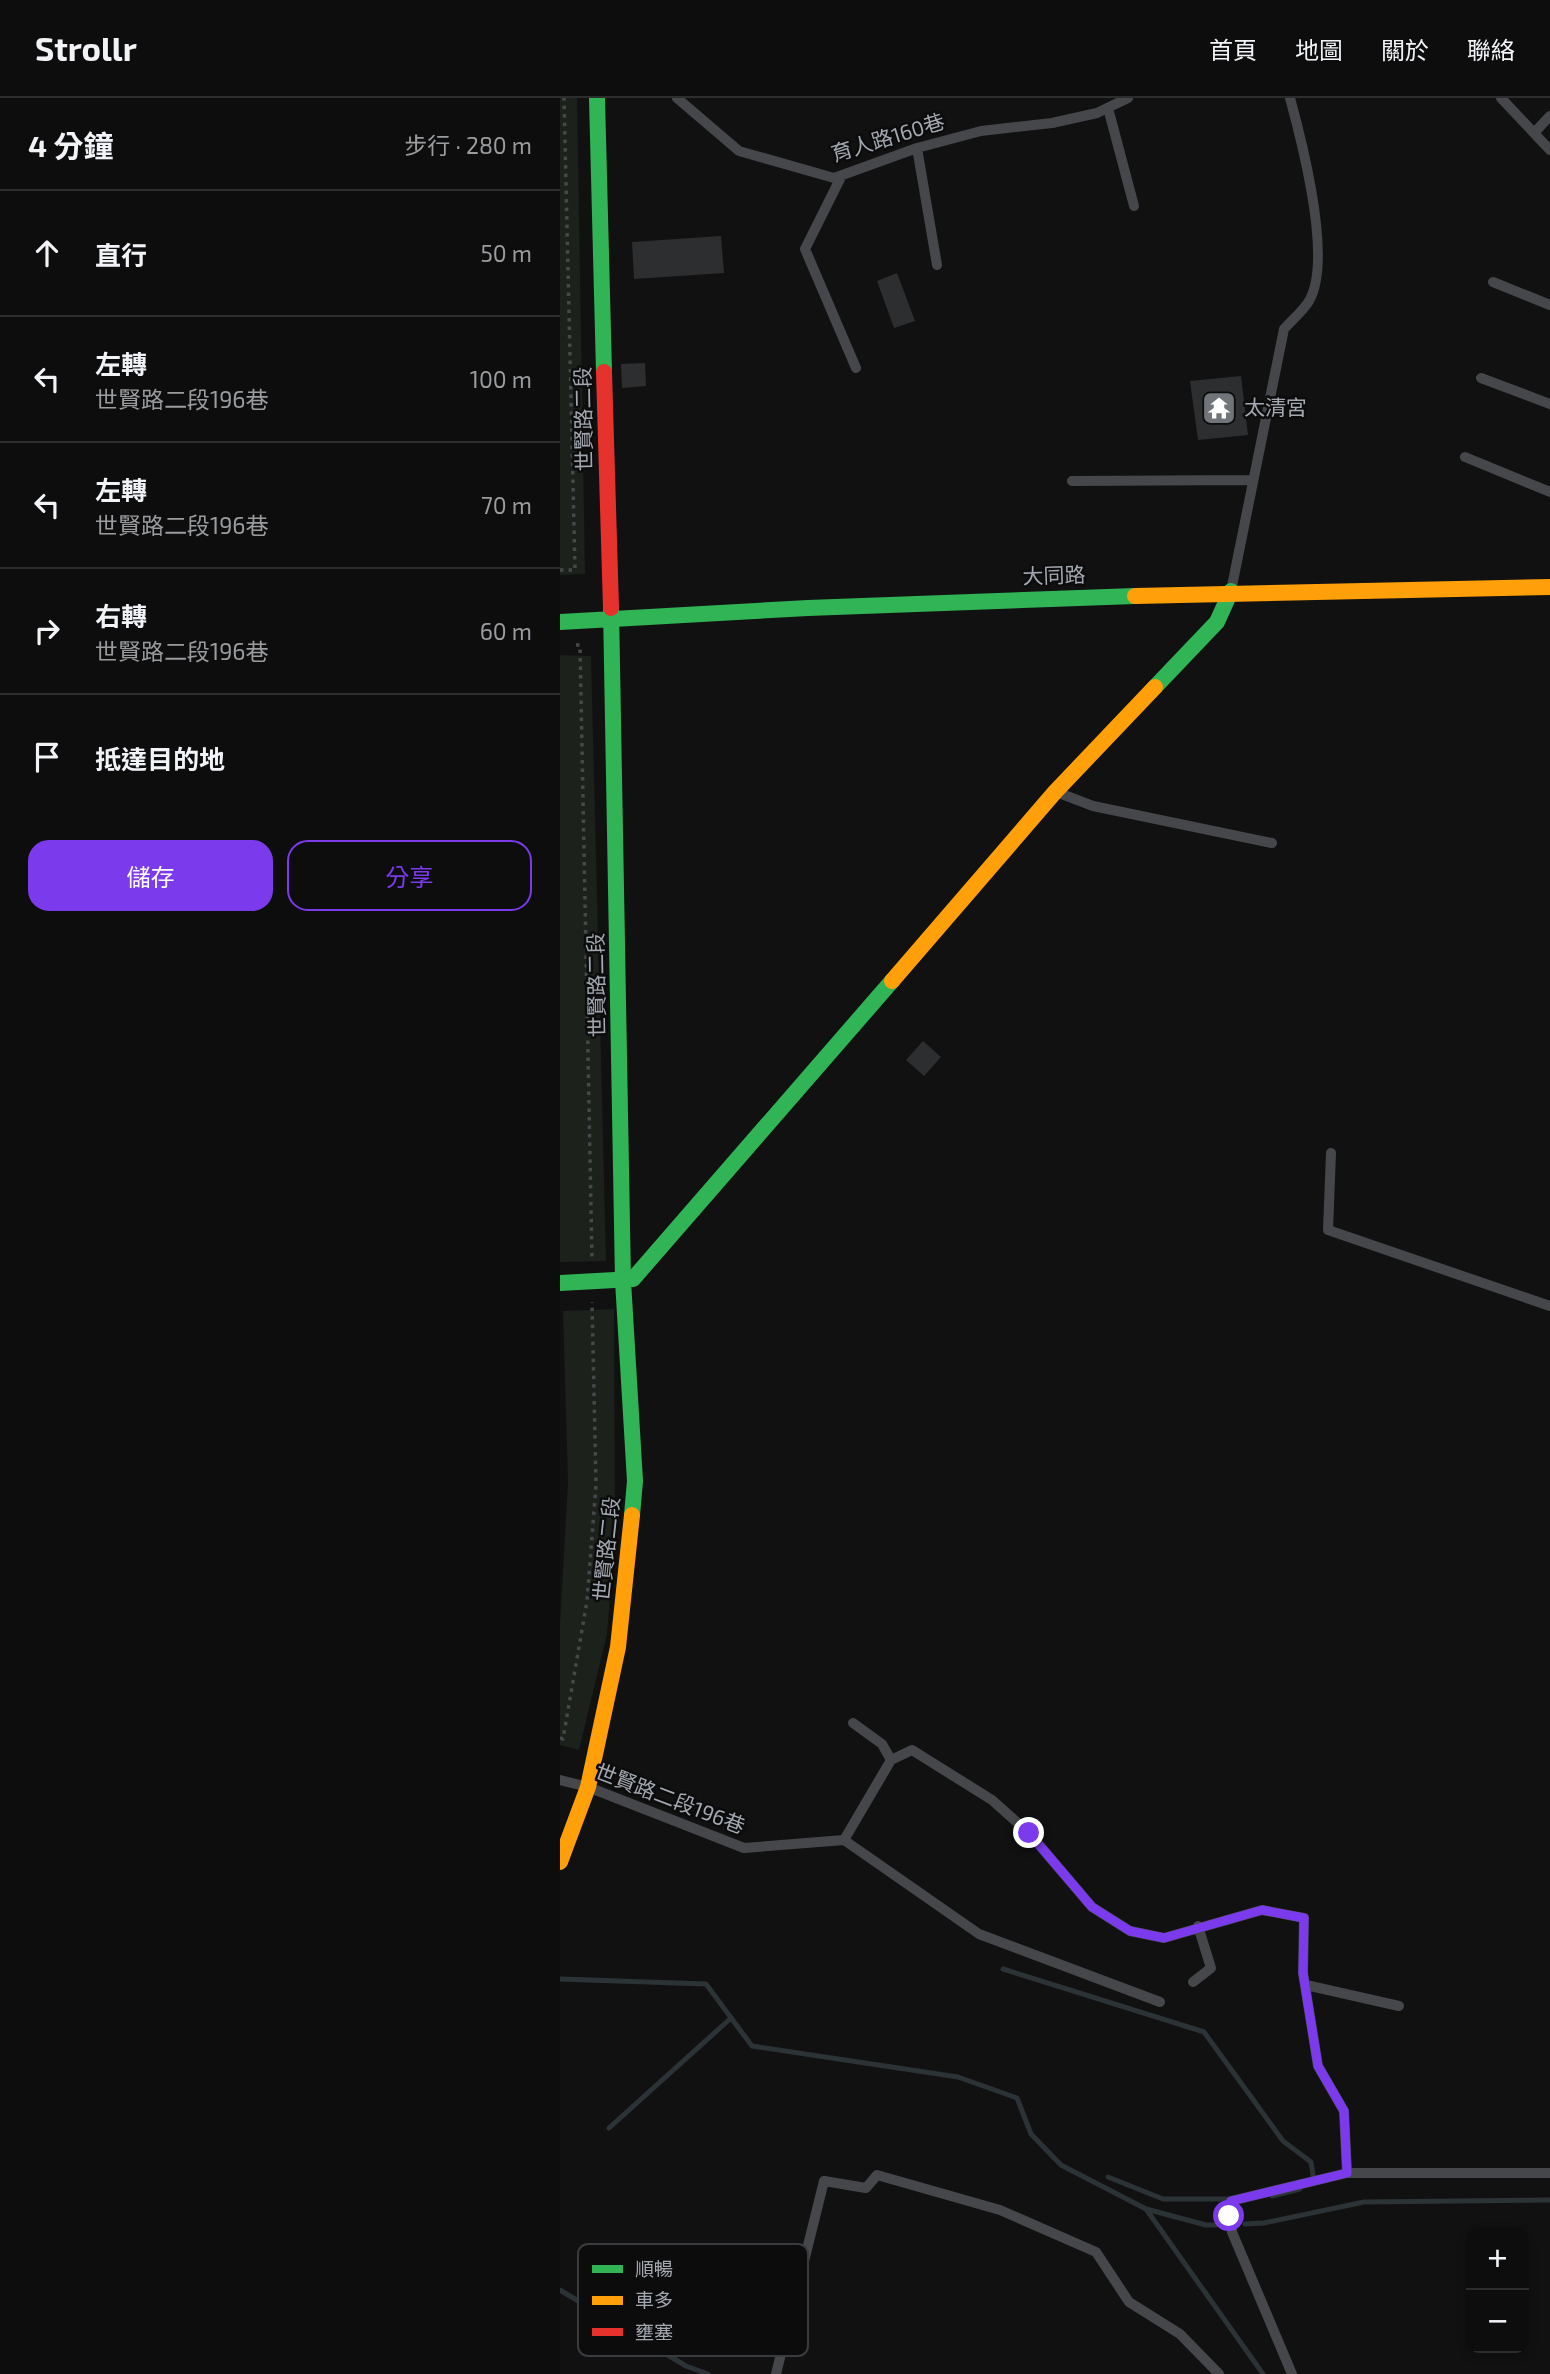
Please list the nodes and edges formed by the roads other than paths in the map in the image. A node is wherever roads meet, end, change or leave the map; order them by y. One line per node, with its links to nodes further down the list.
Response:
1 (597, 98): 25 (street, 世賢路二段)
2 (677, 98): 11 (lane, 育人路160巷)
3 (1128, 98): 6 (lane, 育人路160巷)
4 (1290, 98): 20 (lane)
5 (1501, 98): 8 (lane)
6 (1108, 108): 9 (lane, 育人路160巷); 12 (lane)
7 (1550, 116): 8 (lane)
8 (1534, 133): 10 (lane)
9 (917, 148): 11 (lane, 育人路160巷); 13 (lane)
10 (1550, 150)
11 (842, 175): 16 (lane)
12 (1134, 206)
13 (937, 264)
14 (1493, 282): 15 (lane)
15 (1550, 305)
16 (856, 368)
17 (1481, 378): 18 (lane)
18 (1550, 404)
19 (1465, 457): 22 (lane)
20 (1252, 480): 21 (lane); 24 (lane)
21 (1072, 481)
22 (1550, 492)
23 (1550, 587): 24 (street, 大同路)
24 (1230, 591): 25 (street, 大同路); 27 (street)
25 (610, 619): 26 (street, 大同路); 30 (street, 世賢路二段)
26 (560, 622)
27 (1055, 792): 28 (lane); 30 (street)
28 (1272, 843)
29 (1331, 1153): 32 (lane)
30 (623, 1281): 31 (street); 36 (street, 世賢路二段)
31 (560, 1283)
32 (1550, 1306)
33 (853, 1723): 34 (lane)
34 (891, 1760): 37 (lane); 39 (lane)
35 (560, 1780): 36 (lane, 世賢路二段196巷)
36 (588, 1787): 37 (lane, 世賢路二段196巷); 38 (street, 世賢路二段)
37 (844, 1840): 42 (lane)
38 (560, 1862)
39 (1198, 1926): 40 (lane); 41 (lane)
40 (1194, 1982)
41 (1306, 1984): 43 (lane); 44 (lane)
42 (1160, 2002)
43 (1399, 2006)
44 (1347, 2173): 45 (lane); 50 (lane)
45 (1550, 2173)
46 (808, 2245): 49 (lane)
47 (780, 2356): 48 (lane)
48 (776, 2374)
49 (1219, 2374)
50 (1292, 2374)

